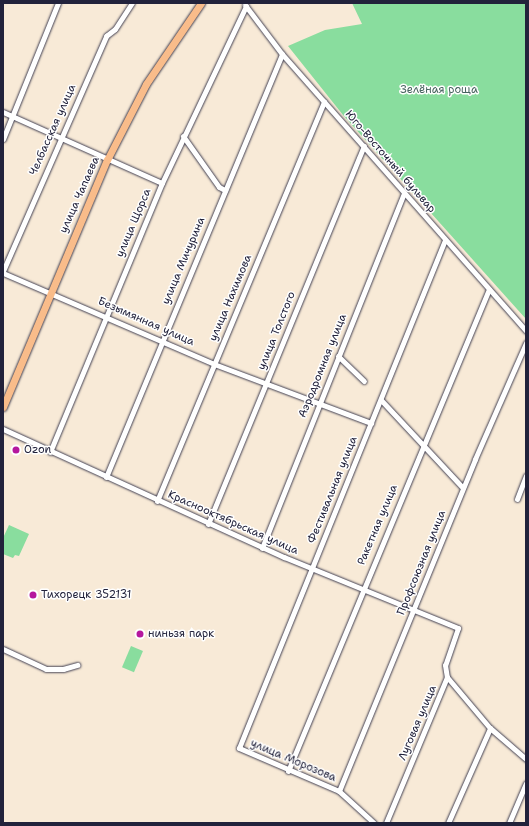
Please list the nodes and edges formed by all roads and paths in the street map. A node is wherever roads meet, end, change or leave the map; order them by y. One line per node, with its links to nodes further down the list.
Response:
1 (58, 3): 8 (street)
2 (132, 3): 10 (street, Челбасская улица)
3 (201, 3): 13 (main road, улица Чапаева)
4 (245, 4): 5 (street, Юго-Восточный бульвар); 9 (street, улица Щорса)
5 (282, 54): 6 (street, Юго-Восточный бульвар); 15 (street, улица Мичурина)
6 (324, 102): 12 (street, Юго-Восточный бульвар); 26 (street, улица Нахимова)
7 (3, 112): 8 (street)
8 (13, 116): 10 (street); 11 (street)
9 (183, 136): 14 (street, улица Щорса); 15 (street)
10 (60, 137): 13 (street); 18 (street, Челбасская улица)
11 (3, 139)
12 (364, 146): 16 (street, Юго-Восточный бульвар); 28 (street, улица Толстого)
13 (107, 160): 14 (street); 20 (main road, улица Чапаева)
14 (162, 182): 21 (street, улица Щорса)
15 (225, 190): 23 (street, улица Мичурина)
16 (404, 193): 17 (street, Юго-Восточный бульвар); 25 (street, Аэродромная улица)
17 (445, 240): 19 (street, Юго-Восточный бульвар); 29 (street, Фестивальная улица)
18 (3, 272): 20 (street, Безымянная улица)
19 (489, 289): 22 (street, Юго-Восточный бульвар); 34 (street, Ракетная улица)
20 (50, 292): 21 (street, Безымянная улица); 31 (main road, улица Чапаева)
21 (106, 315): 23 (street, Безымянная улица); 35 (street, улица Щорса)
22 (526, 331)
23 (162, 340): 26 (street, Безымянная улица); 37 (street, улица Мичурина)
24 (526, 343): 38 (street, Профсоюзная улица)
25 (338, 356): 27 (street); 30 (street, Аэродромная улица)
26 (214, 364): 28 (street, Безымянная улица); 40 (street, улица Нахимова)
27 (364, 381)
28 (266, 384): 30 (street, Безымянная улица); 41 (street, улица Толстого)
29 (380, 400): 32 (street, Фестивальная улица); 34 (street)
30 (319, 404): 32 (street, Безымянная улица); 42 (street, Аэродромная улица)
31 (3, 407)
32 (371, 423): 43 (street, Фестивальная улица)
33 (3, 429): 35 (street, Краснооктябрьская улица)
34 (423, 444): 38 (street); 44 (street, Ракетная улица)
35 (50, 452): 37 (street, Краснооктябрьская улица)
36 (526, 476): 39 (street)
37 (106, 477): 40 (street, Краснооктябрьская улица)
38 (463, 488): 45 (street, Профсоюзная улица)
39 (517, 499)
40 (157, 501): 41 (street, Краснооктябрьская улица)
41 (208, 524): 42 (street, Краснооктябрьская улица)
42 (262, 548): 43 (street, Краснооктябрьская улица)
43 (312, 568): 44 (street, Краснооктябрьская улица); 51 (street, Фестивальная улица)
44 (362, 589): 45 (street, Краснооктябрьская улица); 53 (street, Ракетная улица)
45 (414, 609): 46 (street, Краснооктябрьская улица); 55 (street, Профсоюзная улица)
46 (458, 628): 49 (street, Луговая улица)
47 (3, 649): 48 (street)
48 (77, 666)
49 (447, 677): 50 (street); 57 (street, Луговая улица)
50 (490, 728): 52 (street); 58 (street)
51 (239, 748): 53 (street, улица Морозова)
52 (526, 759)
53 (288, 770): 55 (street, улица Морозова)
54 (526, 783): 59 (street)
55 (339, 791): 56 (street, улица Морозова)
56 (374, 823)
57 (386, 823)
58 (448, 823)
59 (509, 823)

